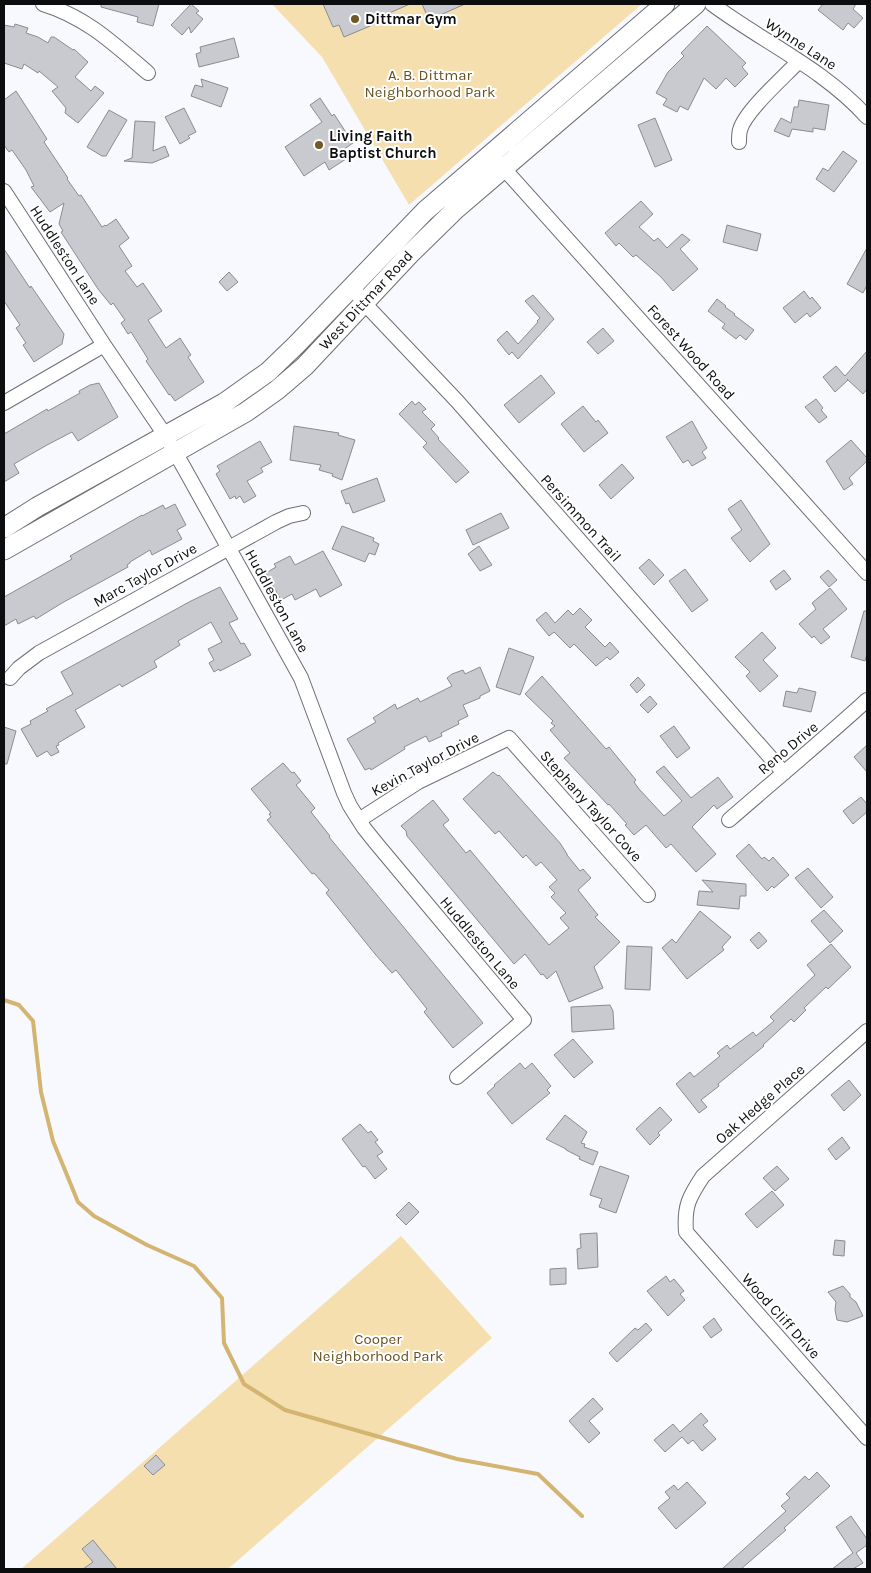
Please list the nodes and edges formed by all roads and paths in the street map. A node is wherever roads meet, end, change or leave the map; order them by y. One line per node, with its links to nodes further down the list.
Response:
1 (43, 4): 6 (street)
2 (666, 4): 9 (street, West Dittmar Road)
3 (696, 4): 10 (street, West Dittmar Road)
4 (712, 4): 5 (street, Wynne Lane)
5 (799, 61): 7 (street, Wynne Lane); 8 (street)
6 (148, 73)
7 (867, 117)
8 (739, 142)
9 (491, 154): 10 (street, Forest Wood Road); 12 (street, West Dittmar Road)
10 (503, 168): 13 (street, West Dittmar Road); 22 (street, Forest Wood Road)
11 (4, 191): 14 (street, Huddleston Lane)
12 (352, 286): 13 (street, Persimmon Trail); 16 (street, West Dittmar Road)
13 (364, 303): 17 (street, West Dittmar Road); 26 (street, Persimmon Trail)
14 (104, 345): 15 (street); 16 (street, Huddleston Lane)
15 (4, 403)
16 (166, 435): 17 (street, Huddleston Lane); 19 (street, West Dittmar Road)
17 (175, 453): 20 (street, Huddleston Lane); 21 (street, West Dittmar Road)
18 (303, 513): 20 (street, Marc Taylor Drive)
19 (4, 528)
20 (228, 547): 23 (street, Marc Taylor Drive); 27 (street, Huddleston Lane)
21 (4, 550)
22 (867, 572)
23 (10, 678)
24 (867, 700): 26 (street, Reno Drive)
25 (509, 738): 27 (street, Kevin Taylor Drive); 29 (street, Stephany Taylor Cove)
26 (784, 773): 28 (street, Reno Drive)
27 (358, 820): 31 (street, Huddleston Lane)
28 (729, 820)
29 (648, 895)
30 (867, 1031): 32 (street, Oak Hedge Place)
31 (457, 1076)
32 (685, 1210): 33 (street, Wood Cliff Drive)
33 (867, 1438)

